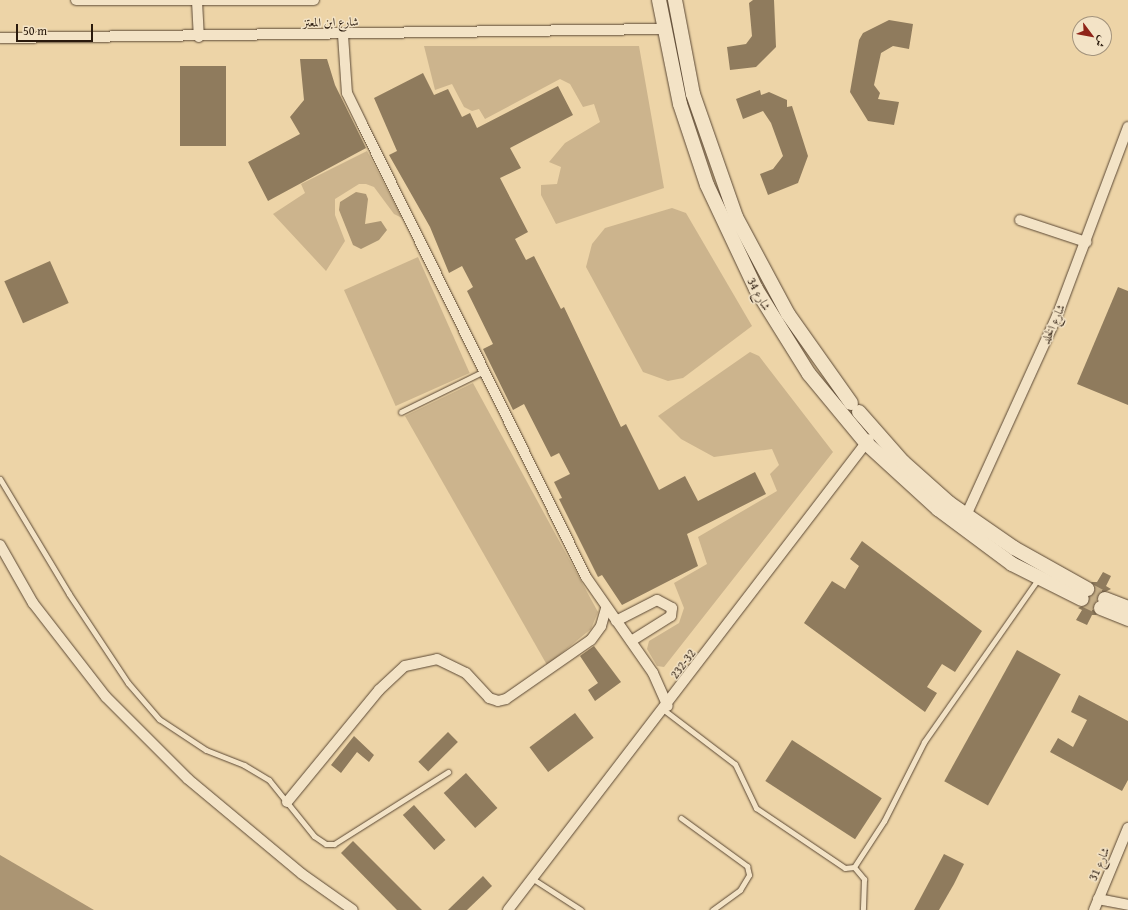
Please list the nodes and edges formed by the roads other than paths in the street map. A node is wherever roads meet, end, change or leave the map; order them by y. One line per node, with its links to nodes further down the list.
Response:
1 (76, 0): 2 (street)
2 (114, 0): 7 (street)
3 (218, 0): 4 (street); 7 (street)
4 (314, 0)
5 (659, 0): 8 (main road, شارع 34)
6 (674, 0): 17 (main road, شارع 34)
7 (197, 1): 10 (street)
8 (663, 29): 9 (street, شارع ابن المعتز); 18 (main road, شارع 34)
9 (343, 35): 10 (street, شارع ابن المعتز); 15 (street)
10 (199, 37): 11 (street, شارع ابن المعتز)
11 (0, 38)
12 (1128, 127): 14 (street, شارع الخلد)
13 (1020, 220): 14 (street)
14 (1086, 242): 20 (street, شارع الخلد)
15 (484, 371): 16 (lane); 24 (street)
16 (401, 412)
17 (875, 431): 18 (street, 232-32); 20 (main road, شارع 34)
18 (866, 443): 20 (main road, شارع 34); 29 (street, 232-32)
19 (0, 479): 31 (lane)
20 (964, 522): 22 (main road)
21 (0, 545): 38 (street)
22 (1042, 573): 23 (main road); 34 (lane)
23 (1085, 594)
24 (606, 608): 27 (street); 31 (street)
25 (1128, 608): 26 (main road)
26 (1128, 620)
27 (616, 621): 28 (street); 28 (street)
28 (631, 641): 29 (street)
29 (666, 708): 34 (lane); 35 (street, 232-32)
30 (448, 772): 31 (lane)
31 (287, 802)
32 (681, 818): 41 (lane)
33 (1128, 828): 36 (street, شارع 31)
34 (854, 867): 42 (lane)
35 (533, 879): 39 (street, 232-32); 40 (lane)
36 (1098, 899): 37 (street); 43 (street, شارع 31)
37 (1128, 905)
38 (353, 910)
39 (508, 910)
40 (581, 910)
41 (712, 910)
42 (864, 910)
43 (1094, 910)

